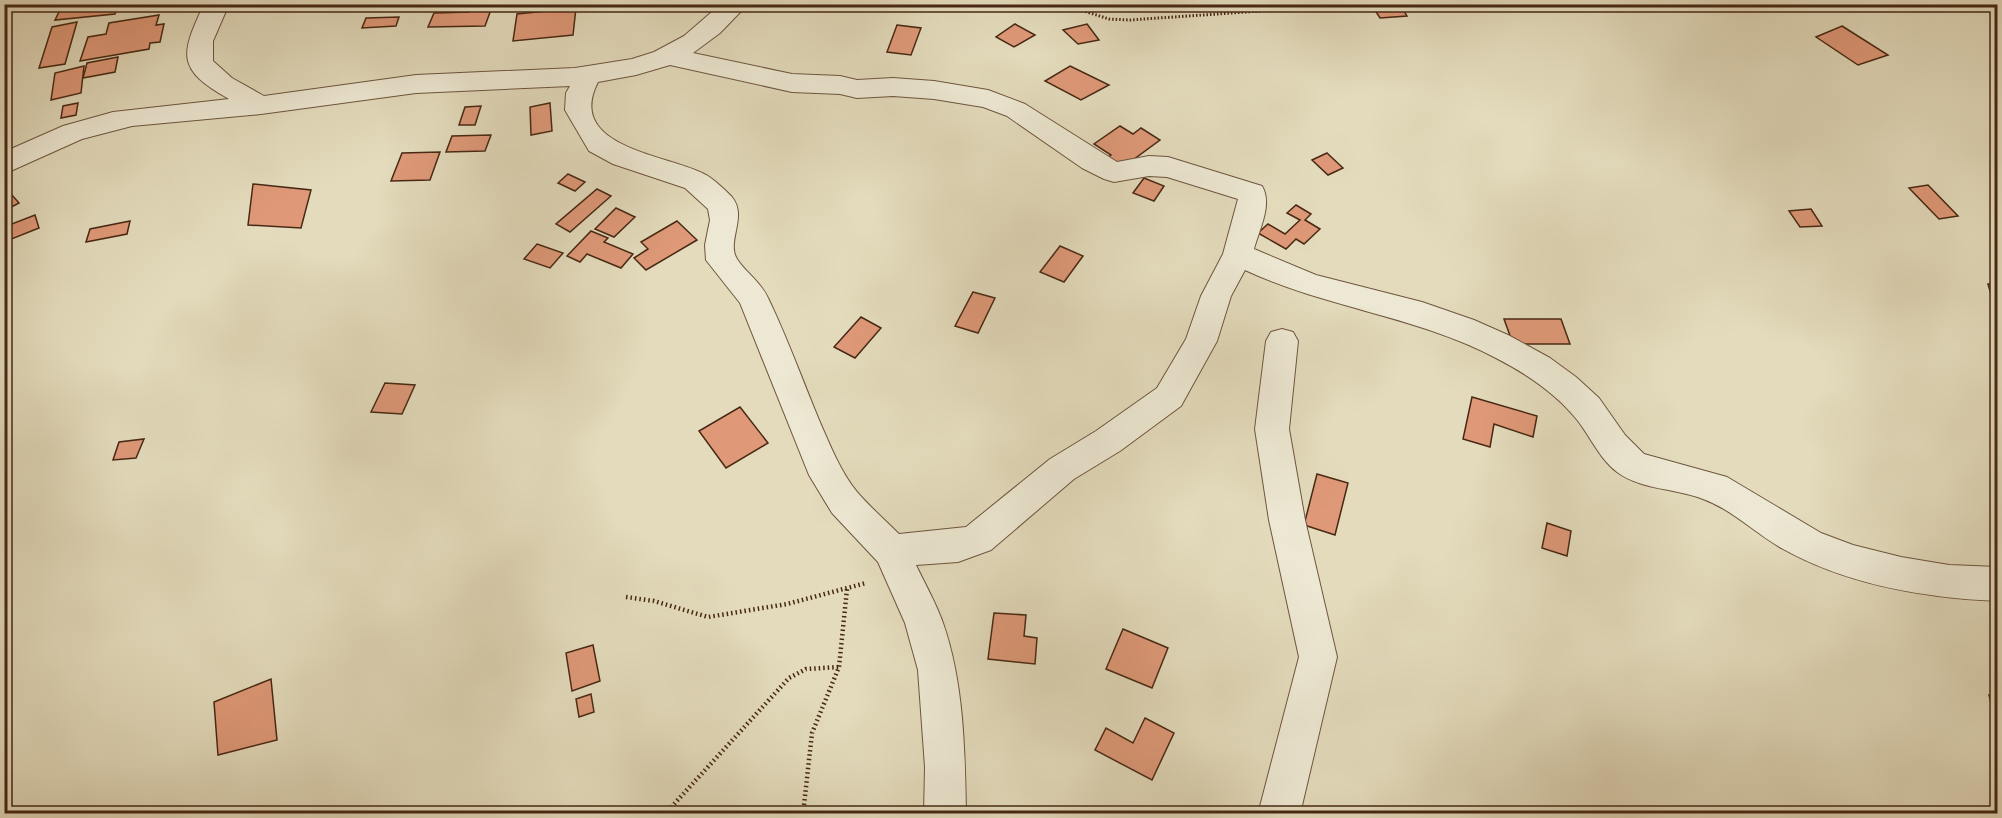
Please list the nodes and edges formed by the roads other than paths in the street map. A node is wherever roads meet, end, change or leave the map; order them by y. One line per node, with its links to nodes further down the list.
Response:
1 (217, 4): 5 (street)
2 (736, 4): 3 (street)
3 (668, 56): 4 (street); 7 (street)
4 (589, 74): 5 (street); 9 (street)
5 (261, 105): 6 (street)
6 (4, 164)
7 (1238, 254): 9 (street); 10 (street)
8 (1282, 340): 12 (street)
9 (896, 562): 11 (street)
10 (1998, 584)
11 (945, 813)
12 (1279, 813)

